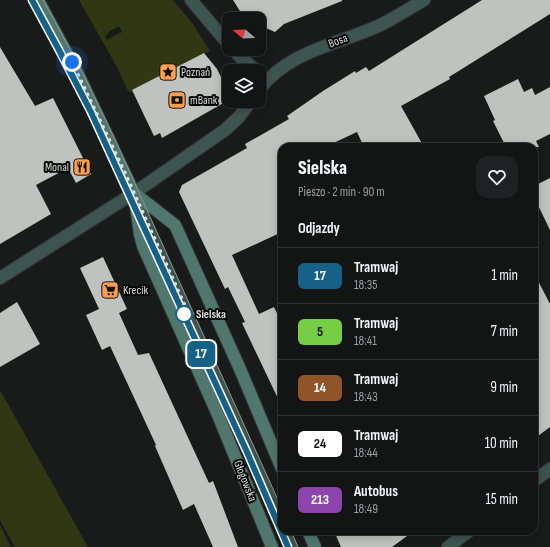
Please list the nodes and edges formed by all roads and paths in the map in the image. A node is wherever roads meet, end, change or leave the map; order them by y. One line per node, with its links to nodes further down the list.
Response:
1 (38, 0): 9 (street, Głogowska)
2 (191, 0): 4 (street)
3 (424, 0): 7 (street, Bosa)
4 (222, 37)
5 (239, 56): 6 (street)
6 (249, 64)
7 (266, 72)
8 (246, 108): 9 (street)
9 (134, 193): 10 (street); 11 (street, Głogowska); 14 (lane); 18 (street, Głogowska)
10 (0, 278)
11 (278, 459)
12 (550, 469): 13 (street)
13 (538, 478)
14 (278, 512)
15 (288, 535): 19 (lane)
16 (310, 535): 20 (street)
17 (464, 535): 21 (street)
18 (272, 547)
19 (293, 547)
20 (315, 547)
21 (448, 547)

